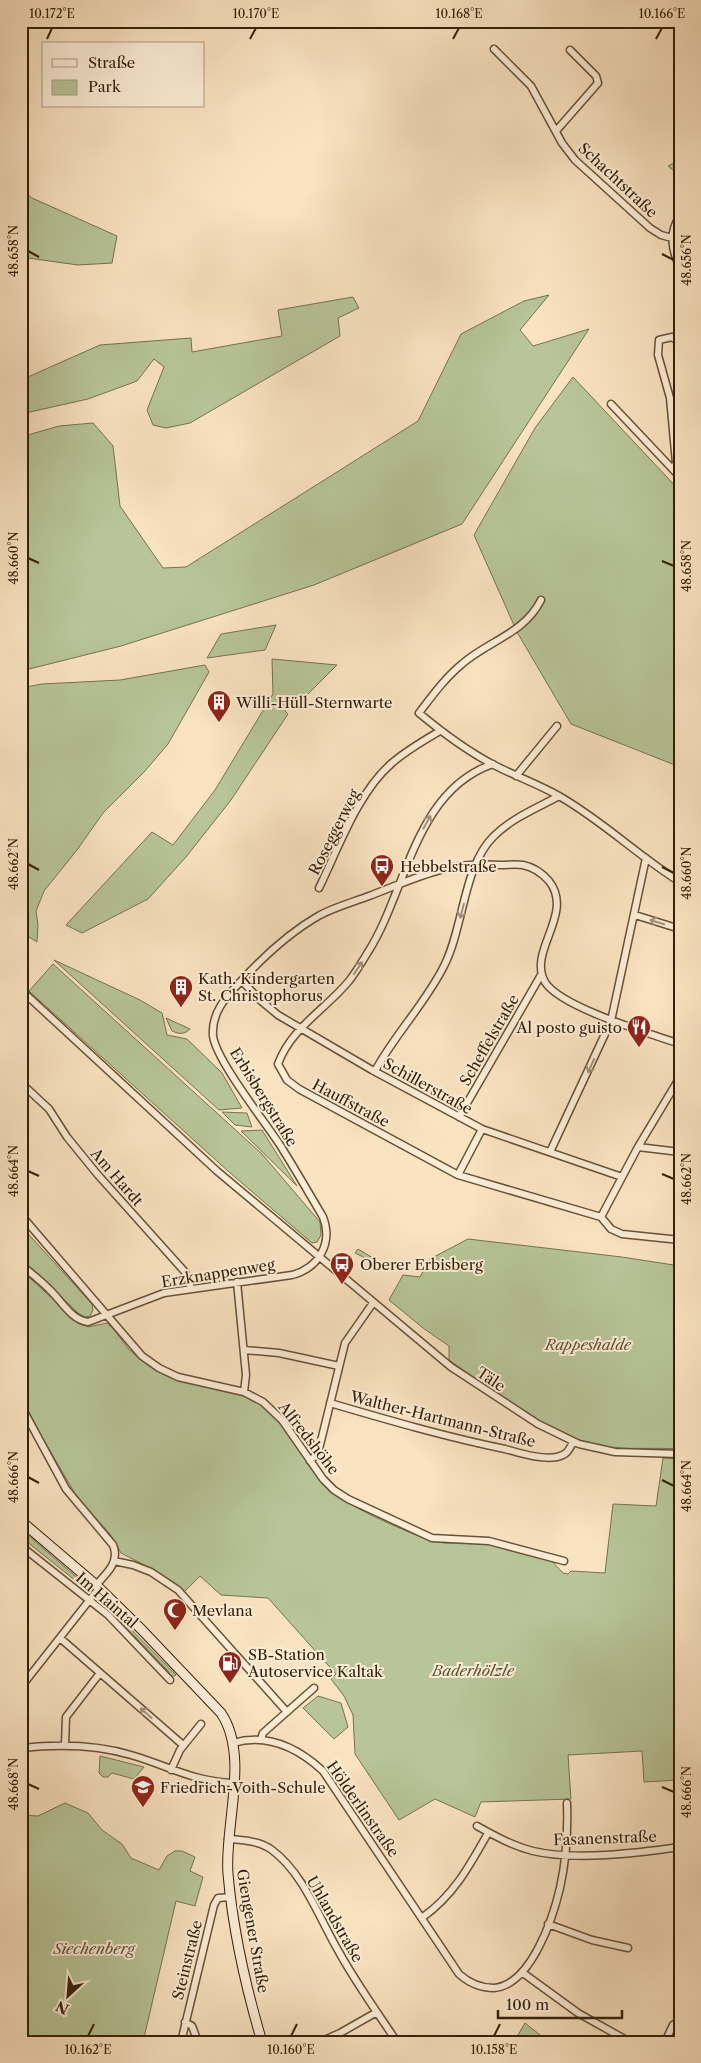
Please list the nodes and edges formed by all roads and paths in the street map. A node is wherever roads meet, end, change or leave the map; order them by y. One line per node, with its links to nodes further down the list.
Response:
1 (494, 50): 3 (street, Schachtstraße)
2 (570, 50): 3 (street)
3 (556, 131): 5 (street, Schachtstraße)
4 (680, 216): 5 (street)
5 (672, 238): 6 (street)
6 (680, 268)
7 (680, 343): 9 (street)
8 (612, 404): 9 (street)
9 (673, 469): 10 (street)
10 (680, 477)
11 (541, 600): 13 (street)
12 (557, 726): 15 (street)
13 (440, 731): 14 (street); 21 (street, Roseggerweg)
14 (493, 764): 15 (street); 20 (street, one-way to 14)
15 (516, 776): 16 (street)
16 (559, 796): 17 (street); 18 (street)
17 (646, 858): 19 (street); 22 (street)
18 (475, 864): 20 (street, Erbisbergstraße); 24 (street, Erbisbergstraße); 30 (street, one-way to 30)
19 (680, 882)
20 (398, 885): 25 (street, Erbisbergstraße); 28 (street, one-way to 20)
21 (319, 888)
22 (635, 914): 23 (street, one-way to 22); 27 (street)
23 (680, 928)
24 (541, 975): 27 (street); 33 (street, Scheffelstraße)
25 (242, 981): 28 (street, Schillerstraße); 43 (street, Erbisbergstraße)
26 (21, 990): 43 (street)
27 (611, 1021): 29 (street); 36 (street, one-way to 36)
28 (300, 1028): 30 (street, Schillerstraße); 38 (street, Hauffstraße)
29 (680, 1044)
30 (374, 1071): 33 (street, Schillerstraße)
31 (680, 1077): 35 (street)
32 (21, 1083): 46 (street, Am Hardt)
33 (459, 1117): 34 (street, Schillerstraße)
34 (482, 1129): 36 (street, Schillerstraße); 38 (street)
35 (638, 1147): 37 (street); 39 (street)
36 (550, 1152): 39 (street, Schillerstraße)
37 (680, 1152)
38 (458, 1174): 41 (street, Hauffstraße)
39 (622, 1177): 41 (street)
40 (21, 1215): 48 (street, Alfredshöhe)
41 (601, 1217): 42 (street)
42 (680, 1240)
43 (320, 1257): 45 (street, Erzknappenweg); 47 (street, Täle)
44 (21, 1265): 48 (street, Erzknappenweg)
45 (237, 1282): 46 (street, Erzknappenweg); 49 (street)
46 (190, 1288): 48 (street, Erzknappenweg)
47 (373, 1304): 50 (street); 54 (street, Täle)
48 (107, 1315): 51 (street, Alfredshöhe)
49 (244, 1350): 50 (street); 51 (street)
50 (339, 1366): 52 (street)
51 (244, 1392): 56 (street, Alfredshöhe)
52 (330, 1403): 54 (street, Walther-Hartmann-Straße); 56 (street)
53 (21, 1406): 59 (street)
54 (573, 1442): 55 (street, Täle)
55 (680, 1454)
56 (310, 1461): 60 (street, Alfredshöhe)
57 (21, 1521): 61 (main road, Giengener Straße)
58 (21, 1546): 62 (street, Im Haintal)
59 (114, 1561): 61 (street); 68 (street)
60 (564, 1561)
61 (98, 1587): 62 (street); 71 (main road, Giengener Straße)
62 (90, 1600): 63 (street); 65 (street, Im Haintal)
63 (60, 1638): 64 (street); 66 (street)
64 (100, 1673): 72 (street); 73 (street, one-way to 64)
65 (170, 1680)
66 (21, 1687)
67 (314, 1688): 68 (street)
68 (287, 1712): 70 (street)
69 (201, 1724): 73 (street)
70 (261, 1740): 71 (street, Hölderlinstraße); 84 (street, Hölderlinstraße)
71 (233, 1743): 76 (main road, Giengener Straße)
72 (65, 1745): 74 (street); 75 (street)
73 (183, 1745): 75 (street)
74 (21, 1748)
75 (171, 1770): 76 (street)
76 (233, 1784): 80 (main road, Giengener Straße)
77 (567, 1804): 82 (street, Hölderlinstraße)
78 (477, 1826): 79 (street, Fasanenstraße)
79 (488, 1832): 82 (street, Fasanenstraße); 84 (street)
80 (228, 1839): 83 (main road, Giengener Straße); 88 (street, Uhlandstraße)
81 (680, 1847): 82 (street, Fasanenstraße)
82 (565, 1855): 85 (street, Hölderlinstraße)
83 (231, 1897): 90 (street, Steinstraße); 93 (main road, Giengener Straße)
84 (423, 1917): 87 (street, Hölderlinstraße)
85 (548, 1924): 86 (street); 87 (street, Hölderlinstraße)
86 (628, 1948)
87 (523, 1973): 96 (street)
88 (376, 2012): 94 (street); 95 (street, Uhlandstraße)
89 (680, 2020): 97 (street)
90 (185, 2022): 91 (street, Steinstraße); 92 (street)
91 (182, 2042)
92 (198, 2042)
93 (262, 2042)
94 (320, 2042)
95 (397, 2042)
96 (630, 2042)
97 (665, 2042)

